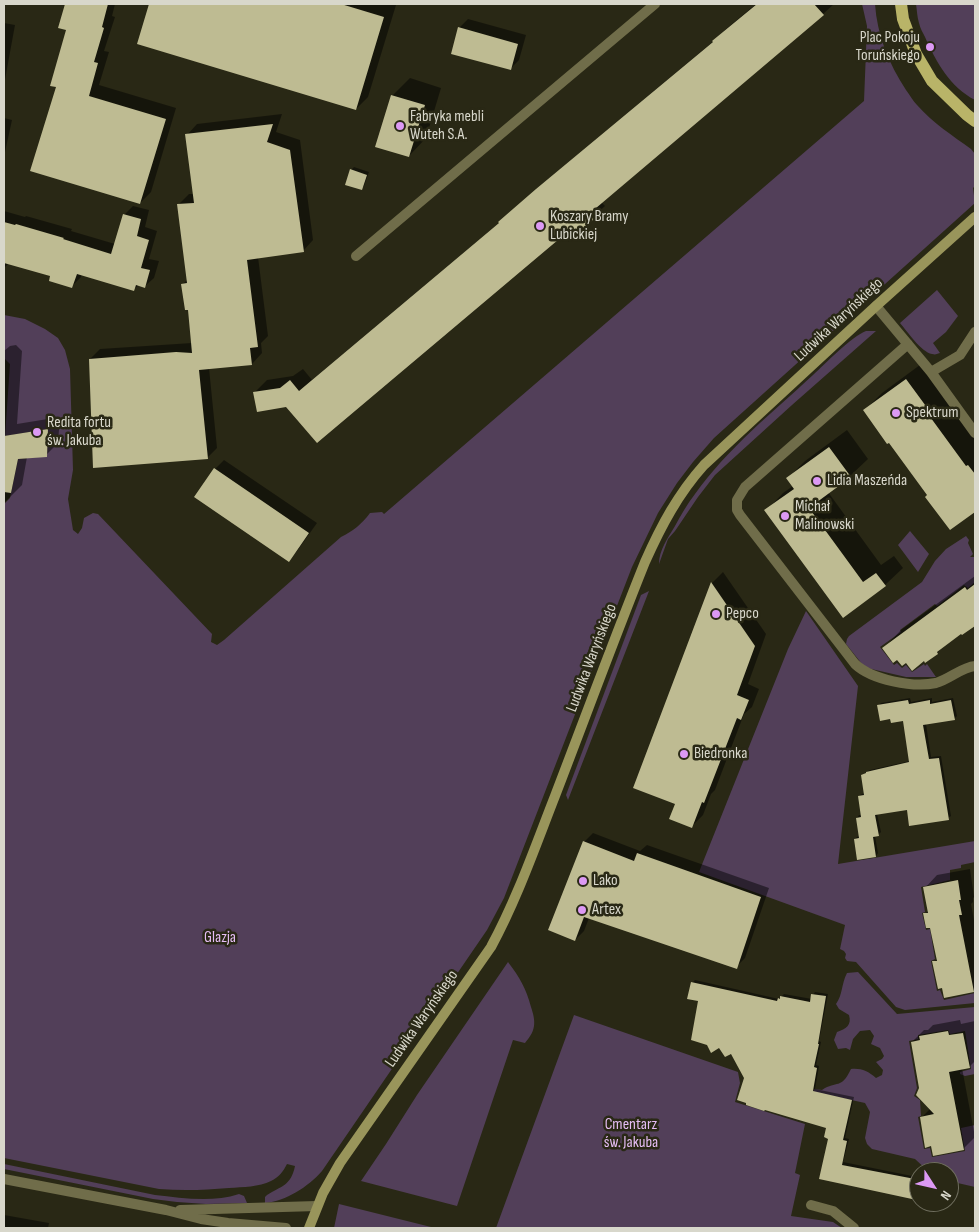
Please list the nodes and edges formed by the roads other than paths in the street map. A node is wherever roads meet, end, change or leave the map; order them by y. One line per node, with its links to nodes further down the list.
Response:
1 (655, 4): 5 (street)
2 (901, 4): 3 (main road)
3 (975, 121)
4 (975, 217): 6 (street, Ludwika Waryńskiego)
5 (356, 256)
6 (876, 306): 8 (street); 14 (street, Ludwika Waryńskiego)
7 (975, 332): 9 (street)
8 (908, 344): 9 (street); 11 (street)
9 (931, 372): 10 (street)
10 (975, 433)
11 (975, 666)
12 (4, 1179): 15 (street)
13 (811, 1205): 18 (street)
14 (317, 1206): 15 (street); 17 (street, Ludwika Waryńskiego)
15 (166, 1210): 16 (street)
16 (286, 1228)
17 (309, 1228)
18 (854, 1228)

